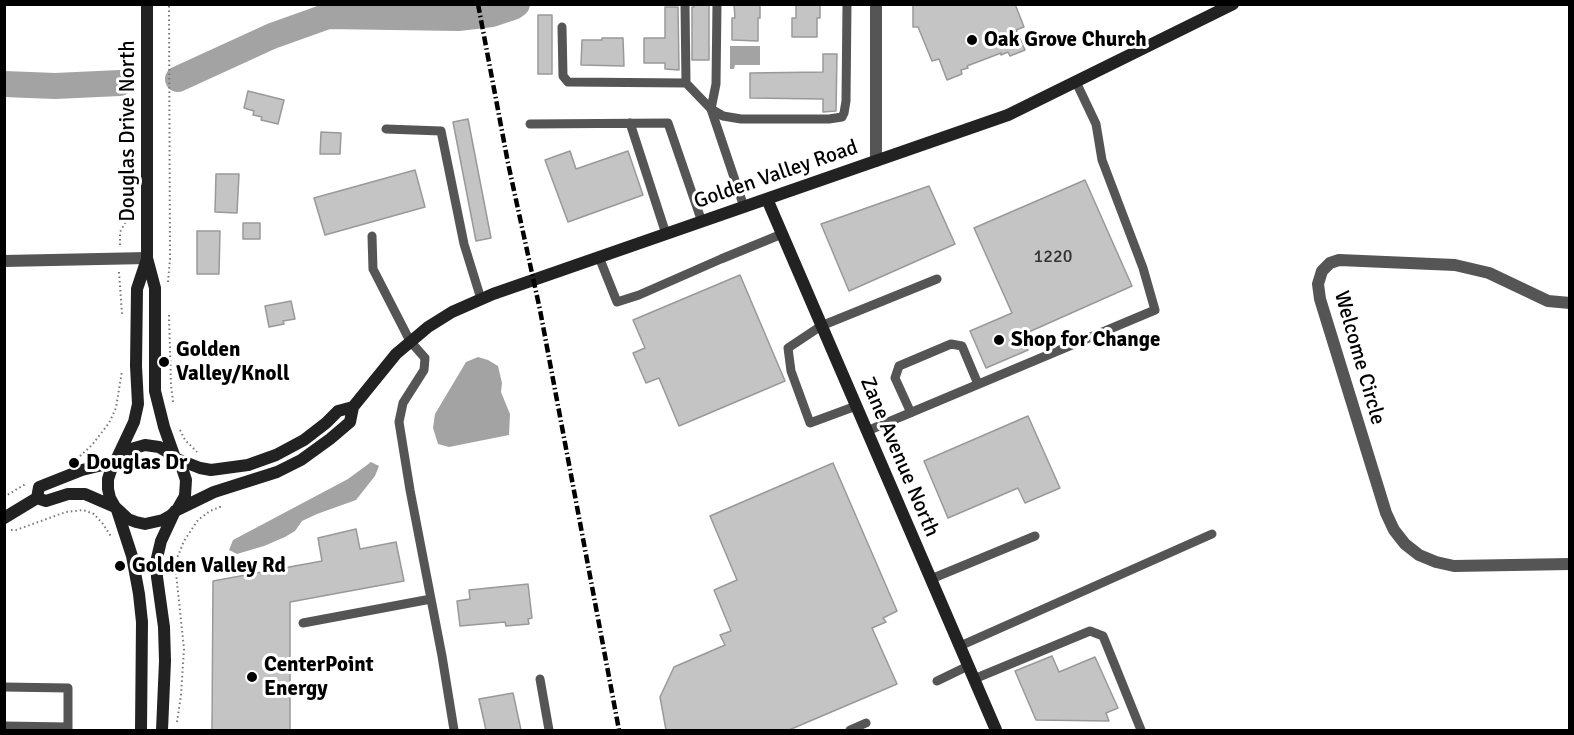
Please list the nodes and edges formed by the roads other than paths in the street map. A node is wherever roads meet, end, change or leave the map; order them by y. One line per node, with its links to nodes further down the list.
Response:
1 (147, 4): 22 (street, Douglas Drive North)
2 (685, 4): 9 (lane)
3 (717, 4): 10 (lane)
4 (847, 4): 10 (lane)
5 (876, 4): 14 (street)
6 (1233, 4): 8 (street, Golden Valley Road)
7 (562, 27): 9 (lane)
8 (1076, 82): 14 (street, Golden Valley Road); 29 (lane)
9 (686, 83): 10 (lane)
10 (711, 109): 16 (lane)
11 (630, 123): 12 (lane); 17 (lane); 18 (lane)
12 (530, 124)
13 (386, 129): 25 (lane)
14 (876, 161): 15 (street, Golden Valley Road)
15 (766, 199): 16 (street, Golden Valley Road); 19 (street, Zane Avenue North)
16 (744, 207): 17 (street, Golden Valley Road)
17 (702, 222): 18 (street, Golden Valley Road)
18 (666, 234): 21 (street, Golden Valley Road)
19 (782, 234): 21 (lane); 27 (street, Zane Avenue North)
20 (372, 236): 28 (lane)
21 (599, 257): 25 (street, Golden Valley Road)
22 (147, 258): 23 (street); 34 (street, Douglas Drive North); 35 (street, Douglas Drive North)
23 (4, 261)
24 (937, 279): 27 (lane)
25 (481, 299): 28 (street, Golden Valley Road)
26 (1569, 303): 42 (street, Welcome Circle)
27 (821, 326): 31 (street, Zane Avenue North); 31 (lane)
28 (410, 341): 30 (street, Golden Valley Road); 44 (lane)
29 (978, 384): 32 (lane); 32 (lane)
30 (353, 406): 34 (street, Golden Valley Road); 38 (street, Golden Valley Road)
31 (856, 406): 33 (street, Zane Avenue North)
32 (911, 413): 33 (lane)
33 (867, 431): 43 (street, Zane Avenue North)
34 (176, 458): 35 (street); 38 (street)
35 (116, 461): 36 (street); 37 (street)
36 (37, 498): 37 (street); 39 (street)
37 (116, 508): 38 (street); 55 (street)
38 (176, 511): 56 (street)
39 (4, 518)
40 (1212, 534): 46 (lane)
41 (1035, 536): 43 (lane)
42 (1569, 564)
43 (931, 579): 46 (street, Zane Avenue North)
44 (431, 598): 45 (lane); 57 (lane)
45 (303, 623)
46 (960, 646): 47 (street, Zane Avenue North)
47 (968, 666): 49 (street, Zane Avenue North); 50 (lane)
48 (540, 679): 58 (lane)
49 (974, 679): 60 (street, Zane Avenue North); 61 (lane)
50 (937, 681)
51 (4, 687): 54 (lane)
52 (866, 723): 59 (lane)
53 (4, 726): 54 (lane)
54 (68, 729)
55 (141, 730)
56 (162, 730)
57 (454, 730)
58 (549, 730)
59 (850, 730)
60 (996, 730)
61 (1141, 730)

